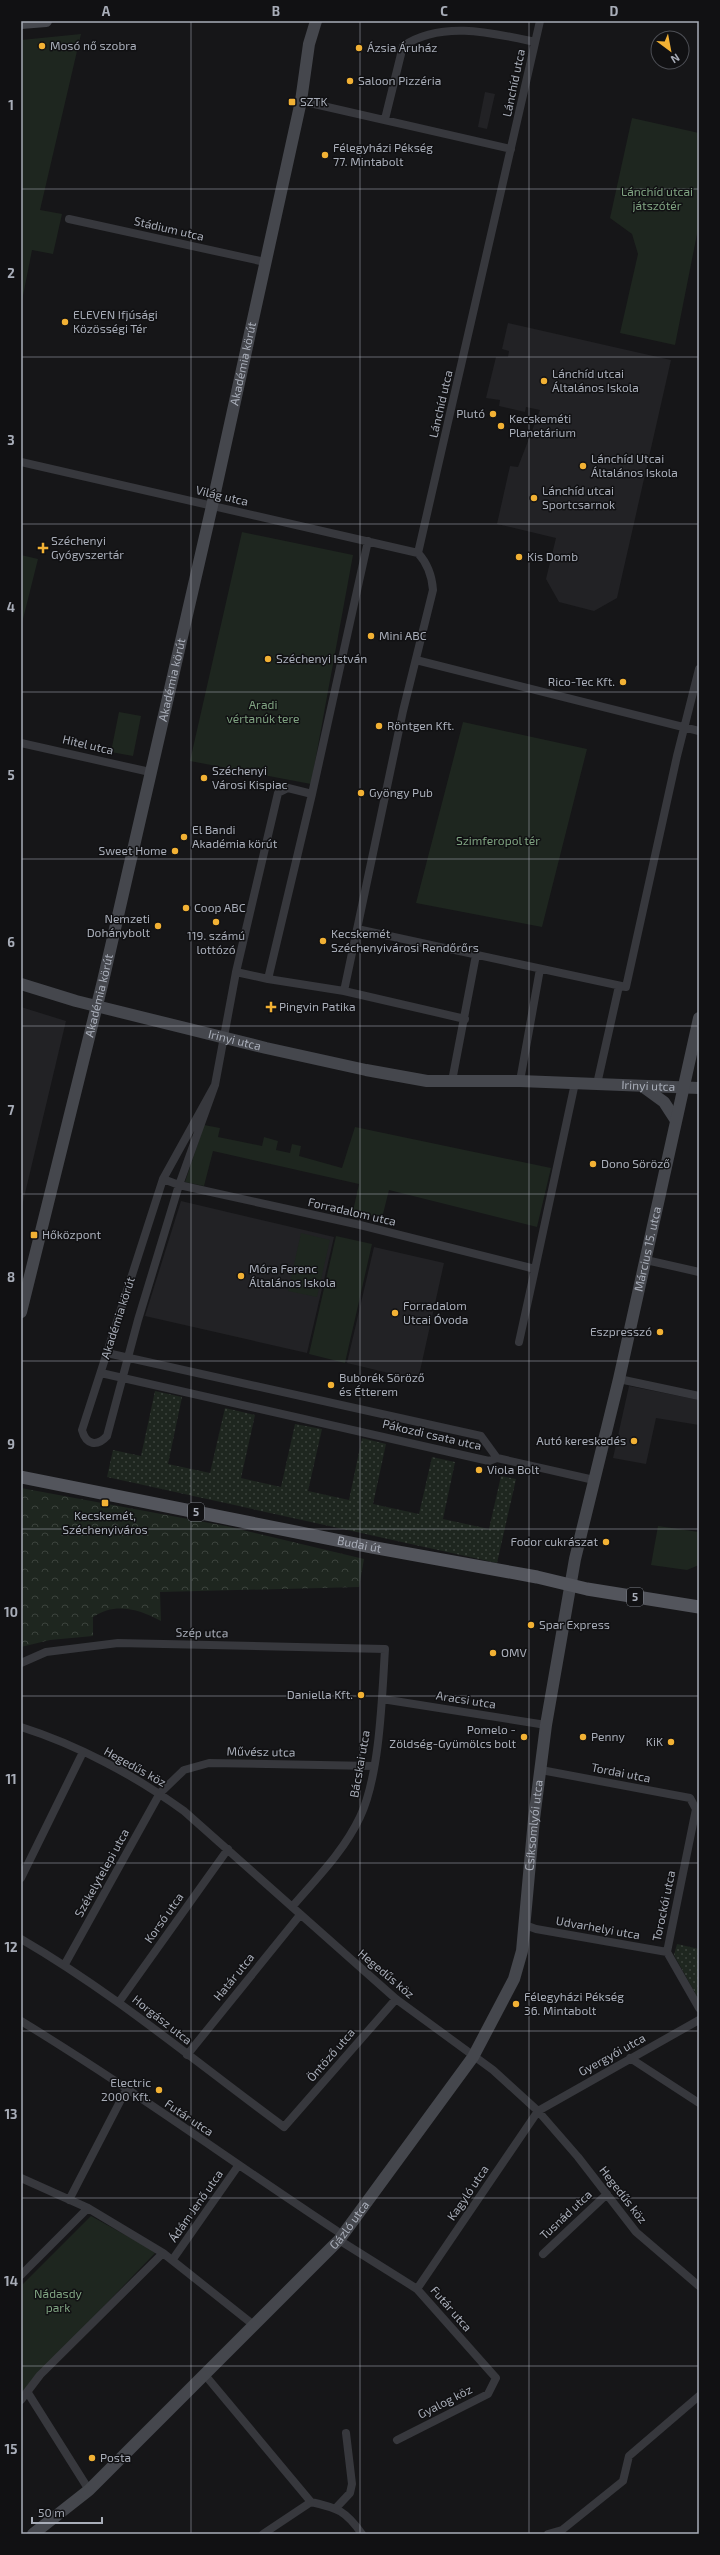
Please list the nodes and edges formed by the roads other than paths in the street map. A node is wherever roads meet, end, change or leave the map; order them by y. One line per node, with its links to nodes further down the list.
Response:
1 (46, 21): 5 (street)
2 (307, 21): 7 (street, Akadémia körút)
3 (316, 21): 7 (street, Akadémia körút)
4 (540, 21): 6 (street, Lánchíd utca)
5 (21, 23)
6 (535, 42): 9 (street); 10 (street, Lánchíd utca)
7 (309, 44): 8 (street, Akadémia körút)
8 (300, 101): 9 (street); 12 (street, Akadémia körút)
9 (385, 119): 10 (street)
10 (511, 150): 16 (street, Lánchíd utca)
11 (69, 219): 12 (street, Stádium utca)
12 (264, 262): 14 (street, Akadémia körút)
13 (21, 462): 14 (street, Világ utca)
14 (212, 506): 15 (street, Világ utca); 22 (street, Akadémia körút)
15 (368, 541): 16 (street, Világ utca); 23 (street)
16 (418, 553): 17 (street)
17 (416, 660): 19 (street); 24 (street)
18 (699, 669): 19 (street)
19 (683, 728): 20 (street); 30 (street)
20 (699, 731)
21 (21, 743): 22 (street, Hitel utca)
22 (150, 772): 32 (street, Akadémia körút)
23 (312, 794): 27 (street); 28 (street)
24 (357, 929): 25 (street); 31 (street)
25 (476, 955): 26 (street); 33 (street)
26 (540, 969): 30 (street); 37 (street)
27 (236, 972): 28 (street); 35 (street)
28 (268, 979): 31 (street)
29 (21, 984): 32 (street, Irinyi utca)
30 (619, 986): 39 (street)
31 (344, 991): 33 (street)
32 (97, 1006): 35 (street, Irinyi utca); 50 (street, Akadémia körút)
33 (465, 1018): 36 (street)
34 (699, 1018): 42 (street, Március 15. utca)
35 (223, 1037): 36 (street, Irinyi utca); 40 (street)
36 (452, 1081): 37 (street, Irinyi utca)
37 (520, 1081): 38 (street, Irinyi utca)
38 (575, 1083): 39 (street, Irinyi utca); 48 (street)
39 (597, 1084): 41 (street, Irinyi utca)
40 (215, 1085): 45 (street, Akadémia körút); 46 (street, Akadémia körút)
41 (641, 1086): 42 (street, Irinyi utca); 44 (street)
42 (683, 1087): 43 (street, Irinyi utca); 44 (street, Március 15. utca)
43 (699, 1088)
44 (676, 1119): 47 (street, Március 15. utca)
45 (163, 1178): 46 (street, Forradalom utca); 52 (street, Akadémia körút)
46 (179, 1185): 48 (street, Forradalom utca); 53 (street, Akadémia körút)
47 (646, 1260): 49 (street); 56 (street, Március 15. utca)
48 (535, 1269): 51 (street)
49 (699, 1272)
50 (21, 1312)
51 (519, 1342)
52 (107, 1353): 53 (street, Pákozdi csata utca); 54 (street, Akadémia körút)
53 (129, 1358): 55 (street, Akadémia körút); 58 (street, Pákozdi csata utca)
54 (101, 1373): 55 (street, Pákozdi csata utca); 55 (street, Akadémia körút)
55 (123, 1378): 58 (street, Pákozdi csata utca)
56 (619, 1379): 57 (street); 60 (street, Március 15. utca)
57 (699, 1396)
58 (497, 1458): 60 (street)
59 (21, 1477): 61 (main road, Budai út / 5)
60 (594, 1480): 61 (street, Március 15. utca)
61 (570, 1585): 62 (main road, Budai út / 5); 66 (street, Csíksomlyói utca)
62 (699, 1607)
63 (385, 1648): 64 (street, Szép utca); 65 (street, Bácskai utca)
64 (21, 1662)
65 (382, 1699): 66 (street, Aracsi utca); 69 (street, Bácskai utca)
66 (546, 1725): 70 (street, Csíksomlyói utca)
67 (21, 1727): 68 (street, Hegedűs köz)
68 (83, 1752): 71 (street, Hegedűs köz); 74 (street)
69 (373, 1766): 71 (street, Művész utca); 75 (street, Bácskai utca)
70 (541, 1770): 72 (street, Tordai utca); 77 (street, Csíksomlyói utca)
71 (160, 1793): 73 (street, Hegedűs köz); 80 (street, Székelytelepi utca)
72 (694, 1803): 79 (street, Torockói utca)
73 (228, 1849): 75 (street, Hegedűs köz); 82 (street, Korsó utca)
74 (21, 1878)
75 (292, 1907): 76 (street, Hegedűs köz)
76 (300, 1914): 81 (street, Hegedűs köz); 86 (street, Határ utca)
77 (525, 1925): 79 (street, Udvarhelyi utca); 87 (street, Csíksomlyói utca)
78 (21, 1938): 80 (street, Horgász utca)
79 (667, 1952): 83 (street, Torockói utca)
80 (64, 1964): 82 (street, Horgász utca)
81 (396, 1999): 87 (street, Hegedűs köz); 92 (street, Öntöző utca)
82 (120, 2002): 86 (street, Horgász utca)
83 (699, 2008)
84 (699, 2020): 88 (street, Gyergyói utca)
85 (21, 2021): 89 (street, Futár utca)
86 (186, 2055): 92 (street, Horgász utca)
87 (473, 2057): 91 (street, Hegedűs köz); 98 (street, Gázló utca)
88 (630, 2058): 90 (street); 91 (street, Gyergyói utca)
89 (126, 2090): 93 (street, Futár utca); 96 (street)
90 (699, 2103)
91 (538, 2111): 95 (street, Hegedűs köz); 104 (street, Kagyló utca)
92 (284, 2127)
93 (238, 2166): 98 (street, Futár utca); 101 (street, Ádám Jenő utca)
94 (21, 2178): 96 (street)
95 (607, 2194): 100 (street, Tusnád utca); 103 (street, Hegedűs köz)
96 (69, 2200): 97 (street)
97 (88, 2208): 99 (street); 102 (street)
98 (341, 2238): 104 (street, Futár utca); 105 (street, Gázló utca)
99 (163, 2253): 101 (street); 108 (street)
100 (542, 2254)
101 (173, 2259): 105 (street)
102 (21, 2276)
103 (699, 2286)
104 (417, 2289): 107 (street, Futár utca)
105 (254, 2326): 106 (street, Gázló utca)
106 (205, 2375): 113 (street, Gázló utca); 114 (street)
107 (496, 2378): 112 (street, Gyalog köz)
108 (28, 2393): 110 (street); 113 (street)
109 (699, 2396): 119 (street)
110 (21, 2400)
111 (346, 2433): 115 (street)
112 (397, 2440)
113 (89, 2490): 116 (street, Gázló utca)
114 (311, 2502): 115 (street); 117 (street)
115 (336, 2508): 118 (street)
116 (32, 2534)
117 (263, 2534)
118 (362, 2534)
119 (548, 2534)

